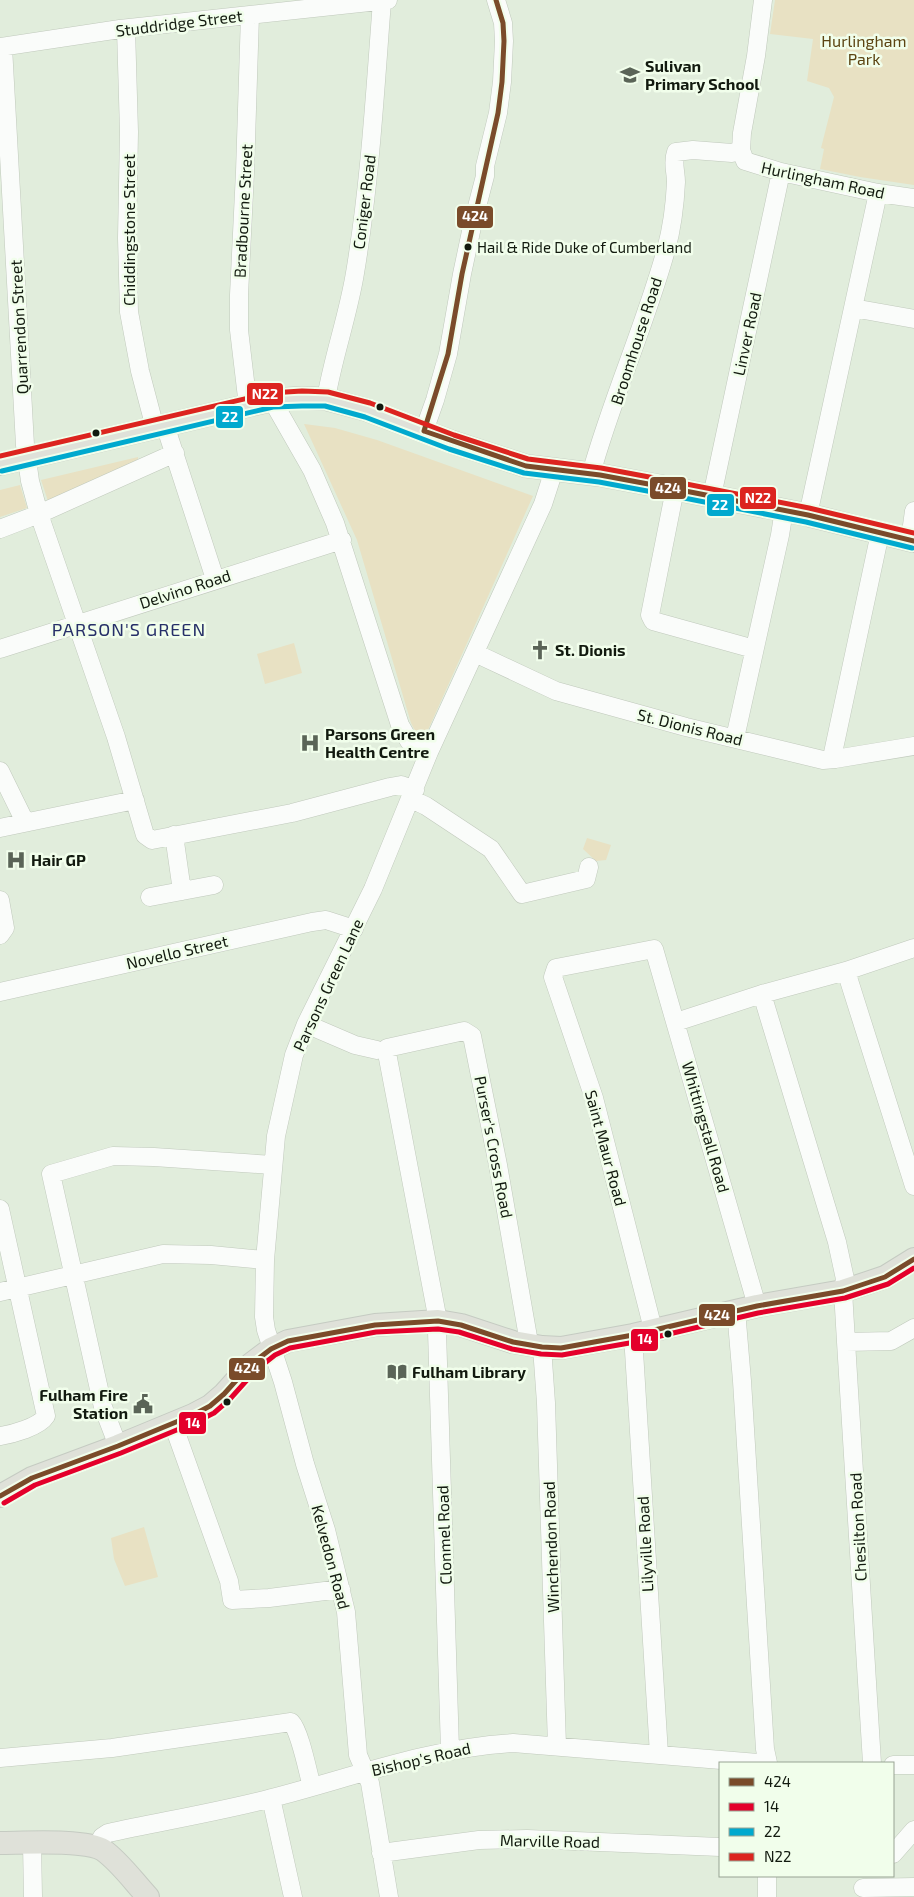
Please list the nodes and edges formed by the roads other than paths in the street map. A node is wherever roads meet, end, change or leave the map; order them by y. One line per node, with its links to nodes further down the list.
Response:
1 (385, 0): 4 (street, Studdridge Street); 13 (street, Coniger Road)
2 (496, 0): 17 (street)
3 (763, 0): 7 (street)
4 (250, 15): 5 (street, Studdridge Street); 15 (street, Bradbourne Street)
5 (126, 29): 6 (street, Studdridge Street); 16 (street, Chiddingstone Street)
6 (1, 47): 19 (street, Quarrendon Street)
7 (741, 150): 8 (street, Hurlingham Road); 22 (street, Broomhouse Road)
8 (781, 172): 9 (street, Hurlingham Road); 24 (street, Linver Road)
9 (878, 193): 10 (street, Hurlingham Road); 11 (street)
10 (914, 198)
11 (853, 308): 12 (street); 28 (street)
12 (914, 319)
13 (326, 399): 14 (main road); 17 (main road)
14 (272, 400): 15 (main road); 31 (street)
15 (248, 406): 16 (main road)
16 (160, 427): 18 (street, Chiddingstone Street); 19 (main road)
17 (424, 431): 21 (main road)
18 (175, 453): 27 (street); 33 (street, Chiddingstone Street)
19 (26, 457): 20 (main road); 27 (street, Quarrendon Street)
20 (0, 464)
21 (554, 470): 22 (main road); 37 (street, Parsons Green Lane)
22 (591, 474): 23 (main road)
23 (675, 489): 24 (main road); 36 (street)
24 (712, 496): 25 (main road)
25 (784, 510): 28 (main road); 36 (street)
26 (914, 511): 32 (street)
27 (39, 514): 29 (street); 34 (street, Quarrendon Street)
28 (808, 515): 30 (main road)
29 (0, 529)
30 (880, 533): 32 (main road); 41 (street)
31 (342, 540): 33 (street, Delvino Road); 40 (street)
32 (912, 541)
33 (215, 579): 34 (street, Delvino Road)
34 (77, 624): 35 (street, Delvino Road); 44 (street, Quarrendon Street)
35 (0, 649)
36 (754, 649): 38 (street)
37 (475, 653): 38 (street, St. Dionis Road); 40 (street, Parsons Green Lane)
38 (735, 738): 41 (street, St. Dionis Road)
39 (914, 746): 41 (street, St. Dionis Road)
40 (429, 752): 43 (street, Parsons Green Lane)
41 (835, 759)
42 (0, 770): 45 (street)
43 (413, 795): 47 (street); 48 (street); 53 (street, Parsons Green Lane)
44 (135, 800): 45 (street); 47 (street, Quarrendon Street)
45 (25, 822): 46 (street)
46 (0, 828)
47 (174, 835): 50 (street)
48 (589, 867)
49 (214, 885): 50 (street)
50 (182, 891): 51 (street)
51 (150, 897)
52 (0, 900): 54 (street)
53 (354, 929): 58 (street, Novello Street); 61 (street, Parsons Green Lane)
54 (0, 935)
55 (914, 948): 57 (street)
56 (556, 968): 60 (street, Whittingstall Road); 75 (street, Saint Maur Road)
57 (846, 971): 59 (street); 64 (street)
58 (0, 992)
59 (762, 994): 60 (street); 70 (street, Chesilton Road)
60 (676, 1022): 72 (street, Whittingstall Road)
61 (306, 1024): 62 (street, Purser's Cross Road); 63 (street, Parsons Green Lane)
62 (382, 1049): 73 (street, Clonmel Road); 77 (street, Purser's Cross Road)
63 (273, 1166): 67 (street, Parsons Green Lane); 68 (street)
64 (914, 1186)
65 (0, 1209): 69 (street)
66 (914, 1259): 70 (main road)
67 (265, 1260): 68 (street); 78 (street, Parsons Green Lane)
68 (74, 1275): 69 (street); 81 (street)
69 (18, 1288): 71 (street); 80 (street)
70 (843, 1291): 72 (main road); 76 (street, Chesilton Road)
71 (0, 1292)
72 (746, 1308): 75 (main road); 89 (street, Whittingstall Road)
73 (438, 1321): 77 (main road); 78 (main road); 85 (street, Clonmel Road)
74 (914, 1328): 76 (street)
75 (643, 1332): 77 (main road); 86 (street, Lilyville Road)
76 (846, 1342): 90 (street, Chesilton Road)
77 (535, 1346): 84 (street, Winchendon Road)
78 (271, 1348): 79 (main road); 83 (street, Kelvedon Road)
79 (173, 1424): 81 (main road); 83 (street)
80 (0, 1436)
81 (118, 1446): 82 (main road)
82 (0, 1496)
83 (341, 1589): 93 (street, Kelvedon Road)
84 (557, 1746): 85 (street, Bishop's Road); 86 (street, Bishop's Road)
85 (450, 1750): 93 (street, Bishop's Road)
86 (659, 1754): 88 (street, Bishop's Road)
87 (0, 1758): 94 (street)
88 (747, 1762)
89 (768, 1762)
90 (872, 1762)
91 (914, 1765): 92 (street)
92 (894, 1766)
93 (365, 1771): 94 (street, Bishop's Road); 101 (street, Kelvedon Road)
94 (312, 1787): 95 (street, Bishop's Road)
95 (271, 1798): 99 (street, Bishop's Road); 108 (street)
96 (914, 1830): 102 (street)
97 (32, 1843): 98 (main road); 99 (main road); 106 (street)
98 (0, 1844)
99 (97, 1847): 107 (main road)
100 (719, 1847): 101 (street, Marville Road)
101 (382, 1853): 109 (street, Kelvedon Road)
102 (894, 1853)
103 (767, 1877): 110 (street)
104 (864, 1887): 105 (street)
105 (914, 1887)
106 (33, 1897)
107 (148, 1897)
108 (293, 1897)
109 (389, 1897)
110 (767, 1897)

